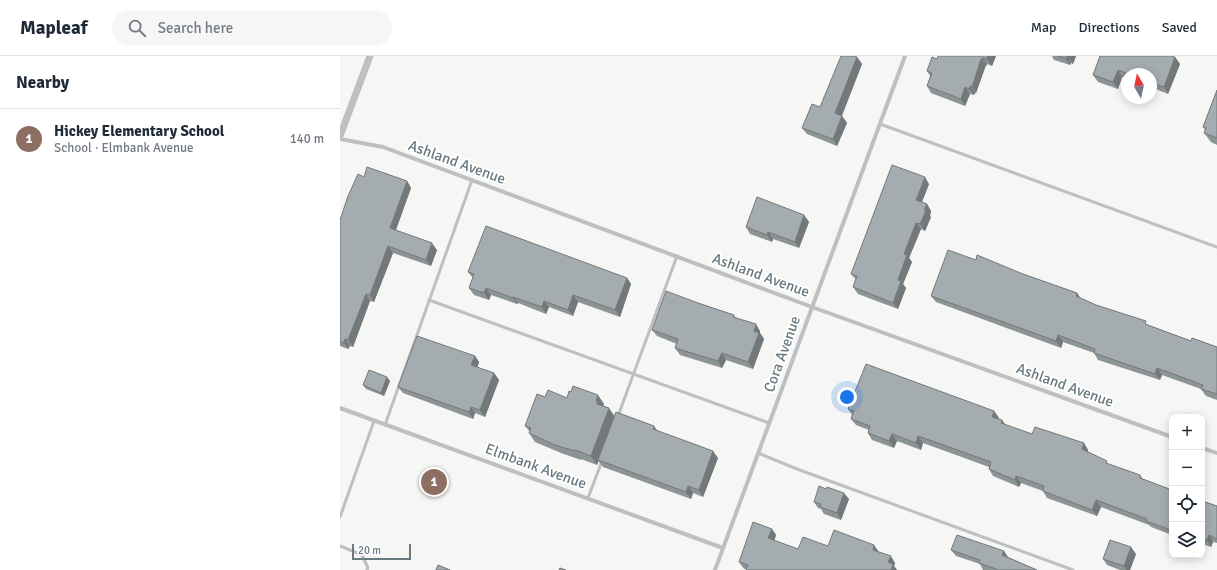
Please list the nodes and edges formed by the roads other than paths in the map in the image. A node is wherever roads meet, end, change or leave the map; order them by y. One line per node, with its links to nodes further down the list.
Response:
1 (370, 56): 4 (street)
2 (905, 56): 3 (street, Cora Avenue)
3 (880, 124): 6 (lane); 9 (street, Cora Avenue)
4 (340, 138): 5 (street, Ashland Avenue)
5 (472, 180): 7 (street, Ashland Avenue); 8 (lane)
6 (1217, 247)
7 (676, 256): 9 (street, Ashland Avenue); 10 (lane)
8 (429, 300): 10 (lane); 15 (lane)
9 (812, 307): 14 (street, Cora Avenue); 16 (street, Ashland Avenue)
10 (633, 374): 13 (lane); 14 (lane)
11 (340, 408): 12 (street, Elmbank Avenue)
12 (374, 421): 15 (street, Elmbank Avenue); 22 (lane)
13 (616, 422)
14 (769, 423): 18 (street, Cora Avenue)
15 (385, 425): 21 (street, Elmbank Avenue)
16 (1169, 436)
17 (1205, 449): 19 (street)
18 (758, 453): 24 (street, Cora Avenue); 27 (lane)
19 (1217, 453)
20 (603, 456): 21 (lane)
21 (588, 498): 24 (street, Elmbank Avenue)
22 (340, 517)
23 (340, 546): 25 (lane)
24 (723, 548): 26 (street, Cora Avenue)
25 (367, 570)
26 (715, 570)
27 (1074, 570)

